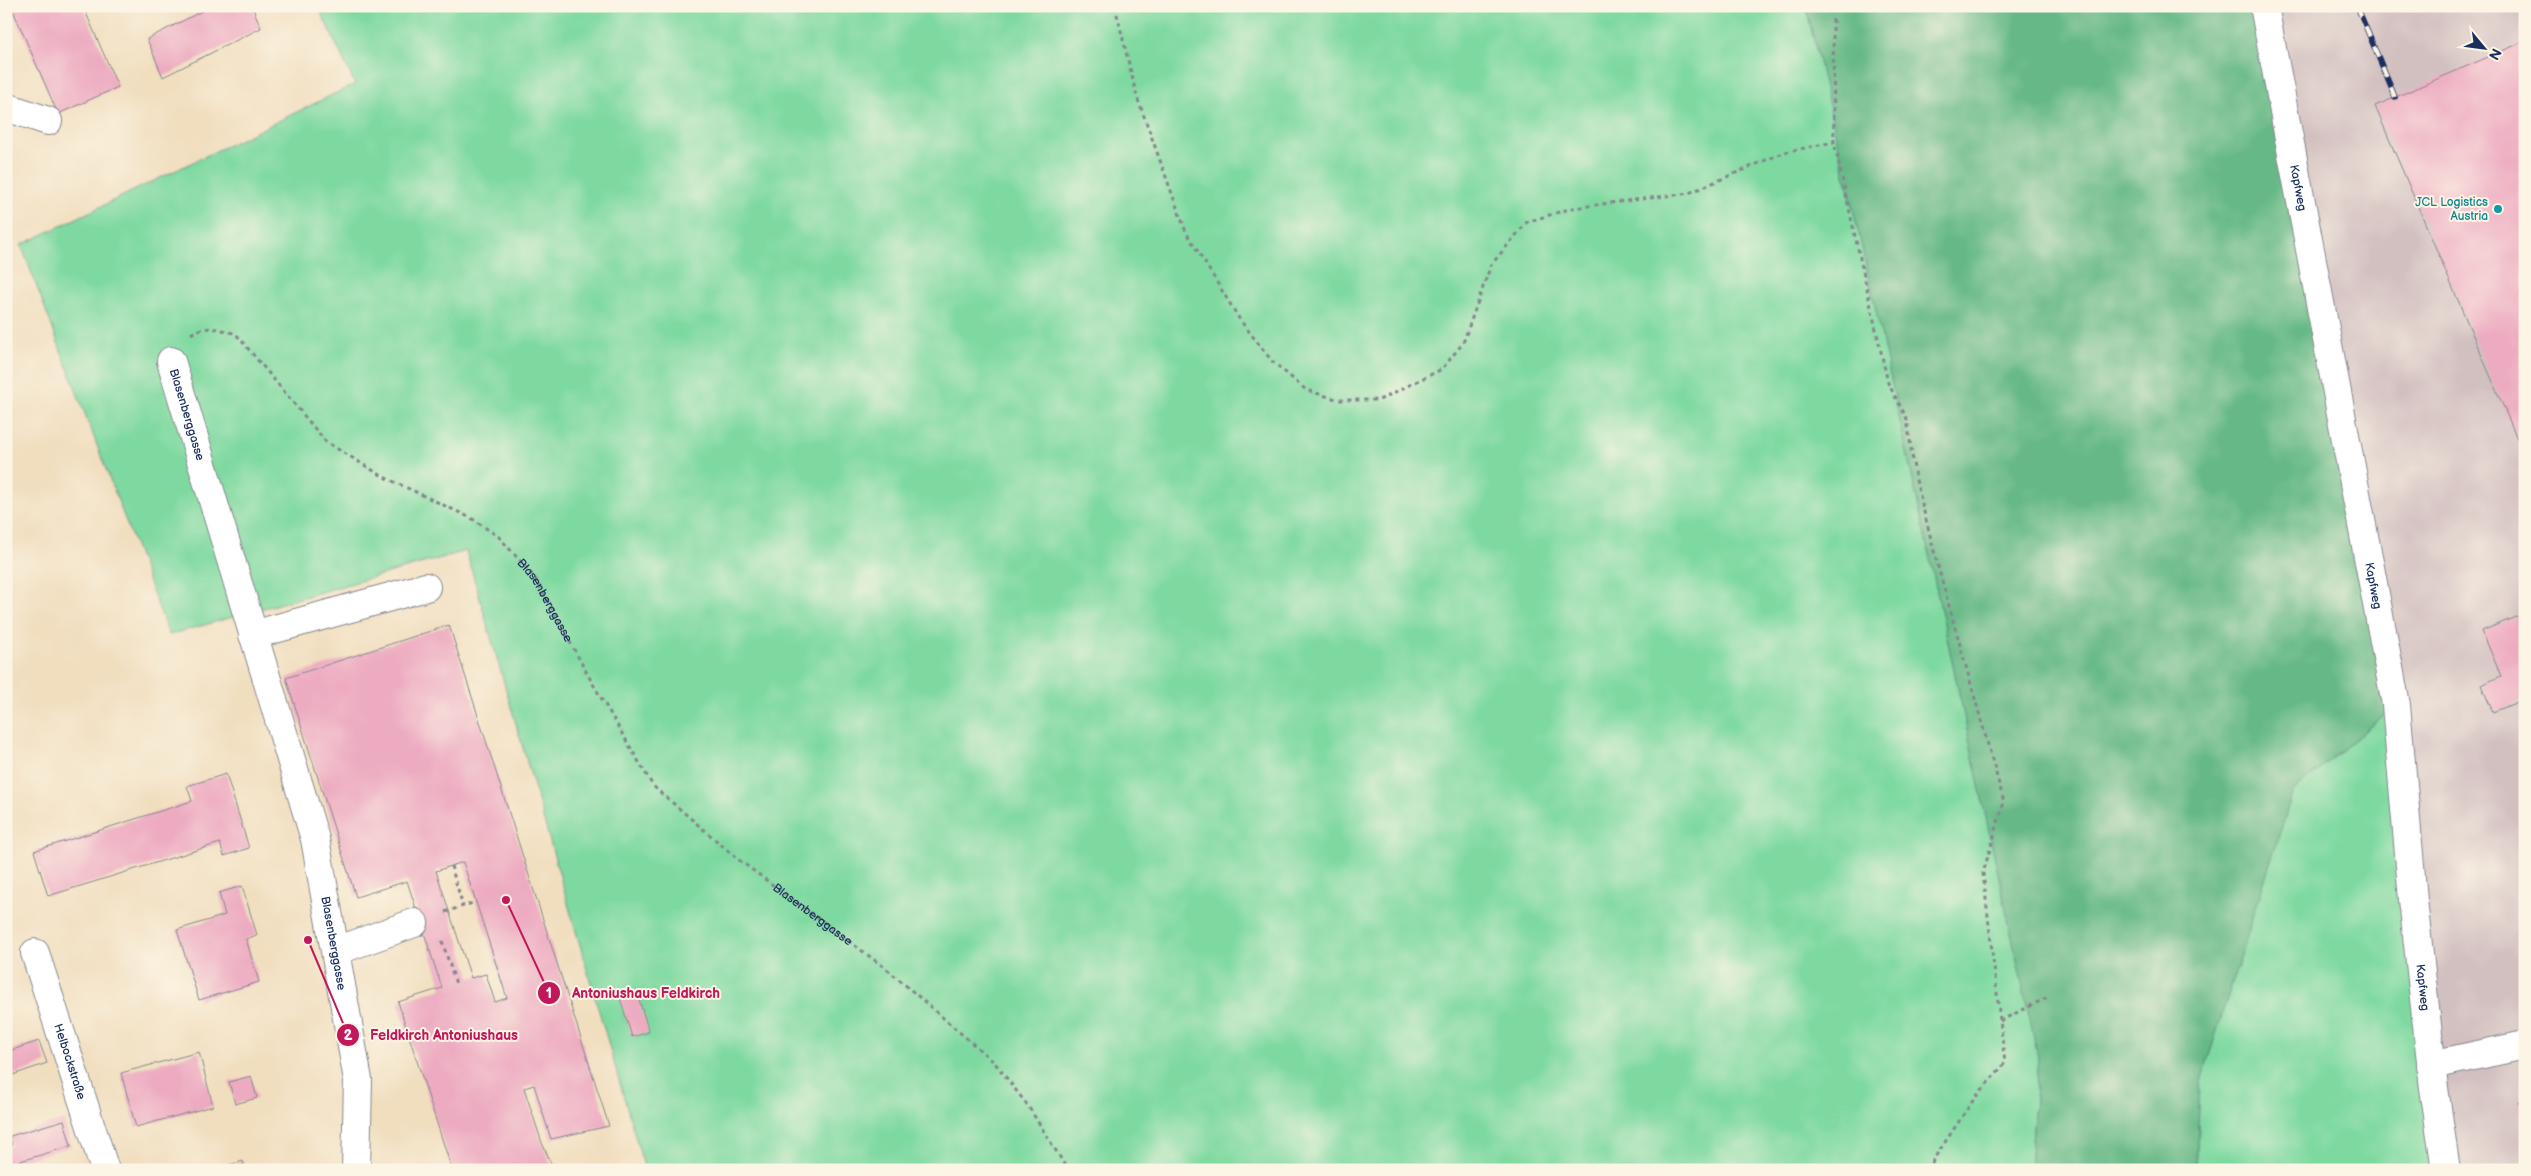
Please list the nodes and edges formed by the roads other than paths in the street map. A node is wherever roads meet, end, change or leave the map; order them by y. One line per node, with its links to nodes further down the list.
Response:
1 (2264, 6): 11 (street, Kapfweg)
2 (6, 107): 3 (street)
3 (48, 121)
4 (171, 361): 6 (street, Blasenberggasse)
5 (426, 587): 6 (street)
6 (253, 635): 8 (street, Blasenberggasse)
7 (414, 923): 8 (street)
8 (336, 951): 13 (street, Blasenberggasse)
9 (35, 953): 12 (street, Helbockstraße)
10 (2525, 1045): 11 (street)
11 (2432, 1065): 14 (street, Kapfweg)
12 (105, 1170)
13 (356, 1170)
14 (2446, 1170)

